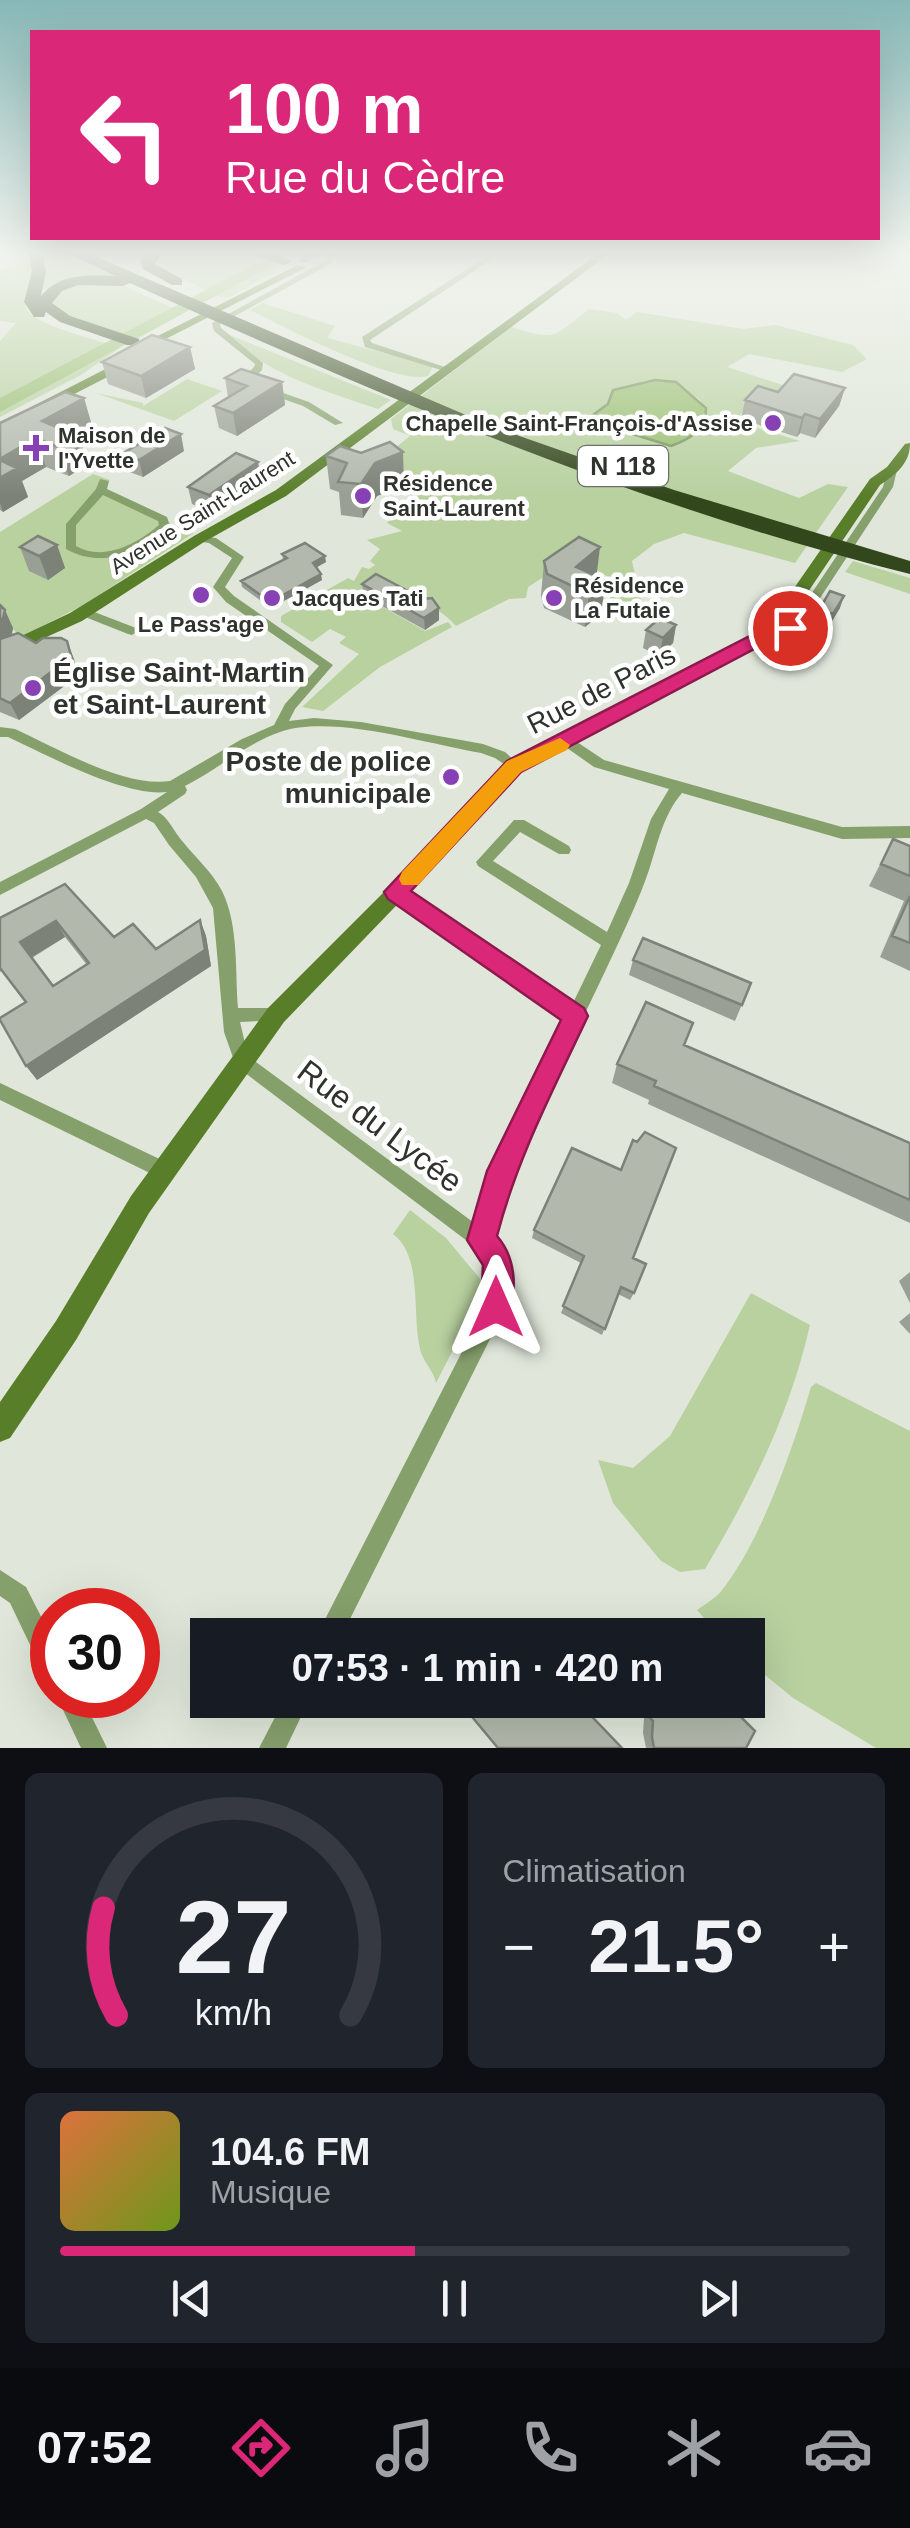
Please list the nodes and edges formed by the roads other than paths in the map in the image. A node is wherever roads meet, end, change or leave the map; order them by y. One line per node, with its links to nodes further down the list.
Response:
1 (93, 332): 8 (highway)
2 (97, 332): 8 (highway)
3 (177, 332): 8 (main road)
4 (220, 332): 11 (street)
5 (268, 332): 17 (highway, N 118)
6 (376, 332): 9 (street)
7 (500, 332): 9 (main road, Avenue Saint-Laurent)
8 (135, 346): 10 (main road)
9 (448, 371): 16 (main road, Avenue Saint-Laurent)
10 (85, 385): 12 (main road); 13 (main road)
11 (338, 422)
12 (0, 428)
13 (0, 437)
14 (910, 447): 26 (main road, Rue de Paris)
15 (102, 485): 15 (street)
16 (199, 539): 20 (main road, Avenue Saint-Laurent); 23 (street)
17 (868, 548): 18 (highway, N 118); 19 (highway, N 118)
18 (910, 553)
19 (910, 568)
20 (84, 612): 21 (street); 22 (main road, Avenue Saint-Laurent)
21 (132, 632)
22 (0, 653)
23 (278, 728): 26 (street, Rue de Paris); 30 (street, Rue de Paris)
24 (0, 732): 29 (street)
25 (572, 745): 28 (street)
26 (514, 766): 34 (main road)
27 (211, 769): 30 (street, Rue de Paris)
28 (679, 787): 31 (street); 35 (street)
29 (146, 790): 30 (street); 30 (street, Rue de Paris)
30 (160, 805): 33 (street); 36 (street)
31 (910, 832)
32 (564, 850): 35 (street)
33 (0, 889)
34 (396, 892): 37 (main road); 38 (street)
35 (610, 942): 38 (street)
36 (233, 1015): 37 (street); 39 (street)
37 (276, 1015): 39 (main road)
38 (575, 1016): 42 (street)
39 (242, 1061): 41 (main road); 42 (street, Rue du Lycée)
40 (0, 1091): 41 (street)
41 (162, 1170): 43 (main road)
42 (482, 1240): 45 (street)
43 (0, 1428)
44 (0, 1582): 46 (street)
45 (339, 1618)
46 (30, 1619)
47 (79, 1718): 49 (street)
48 (287, 1718): 50 (street)
49 (94, 1748)
50 (272, 1748)

